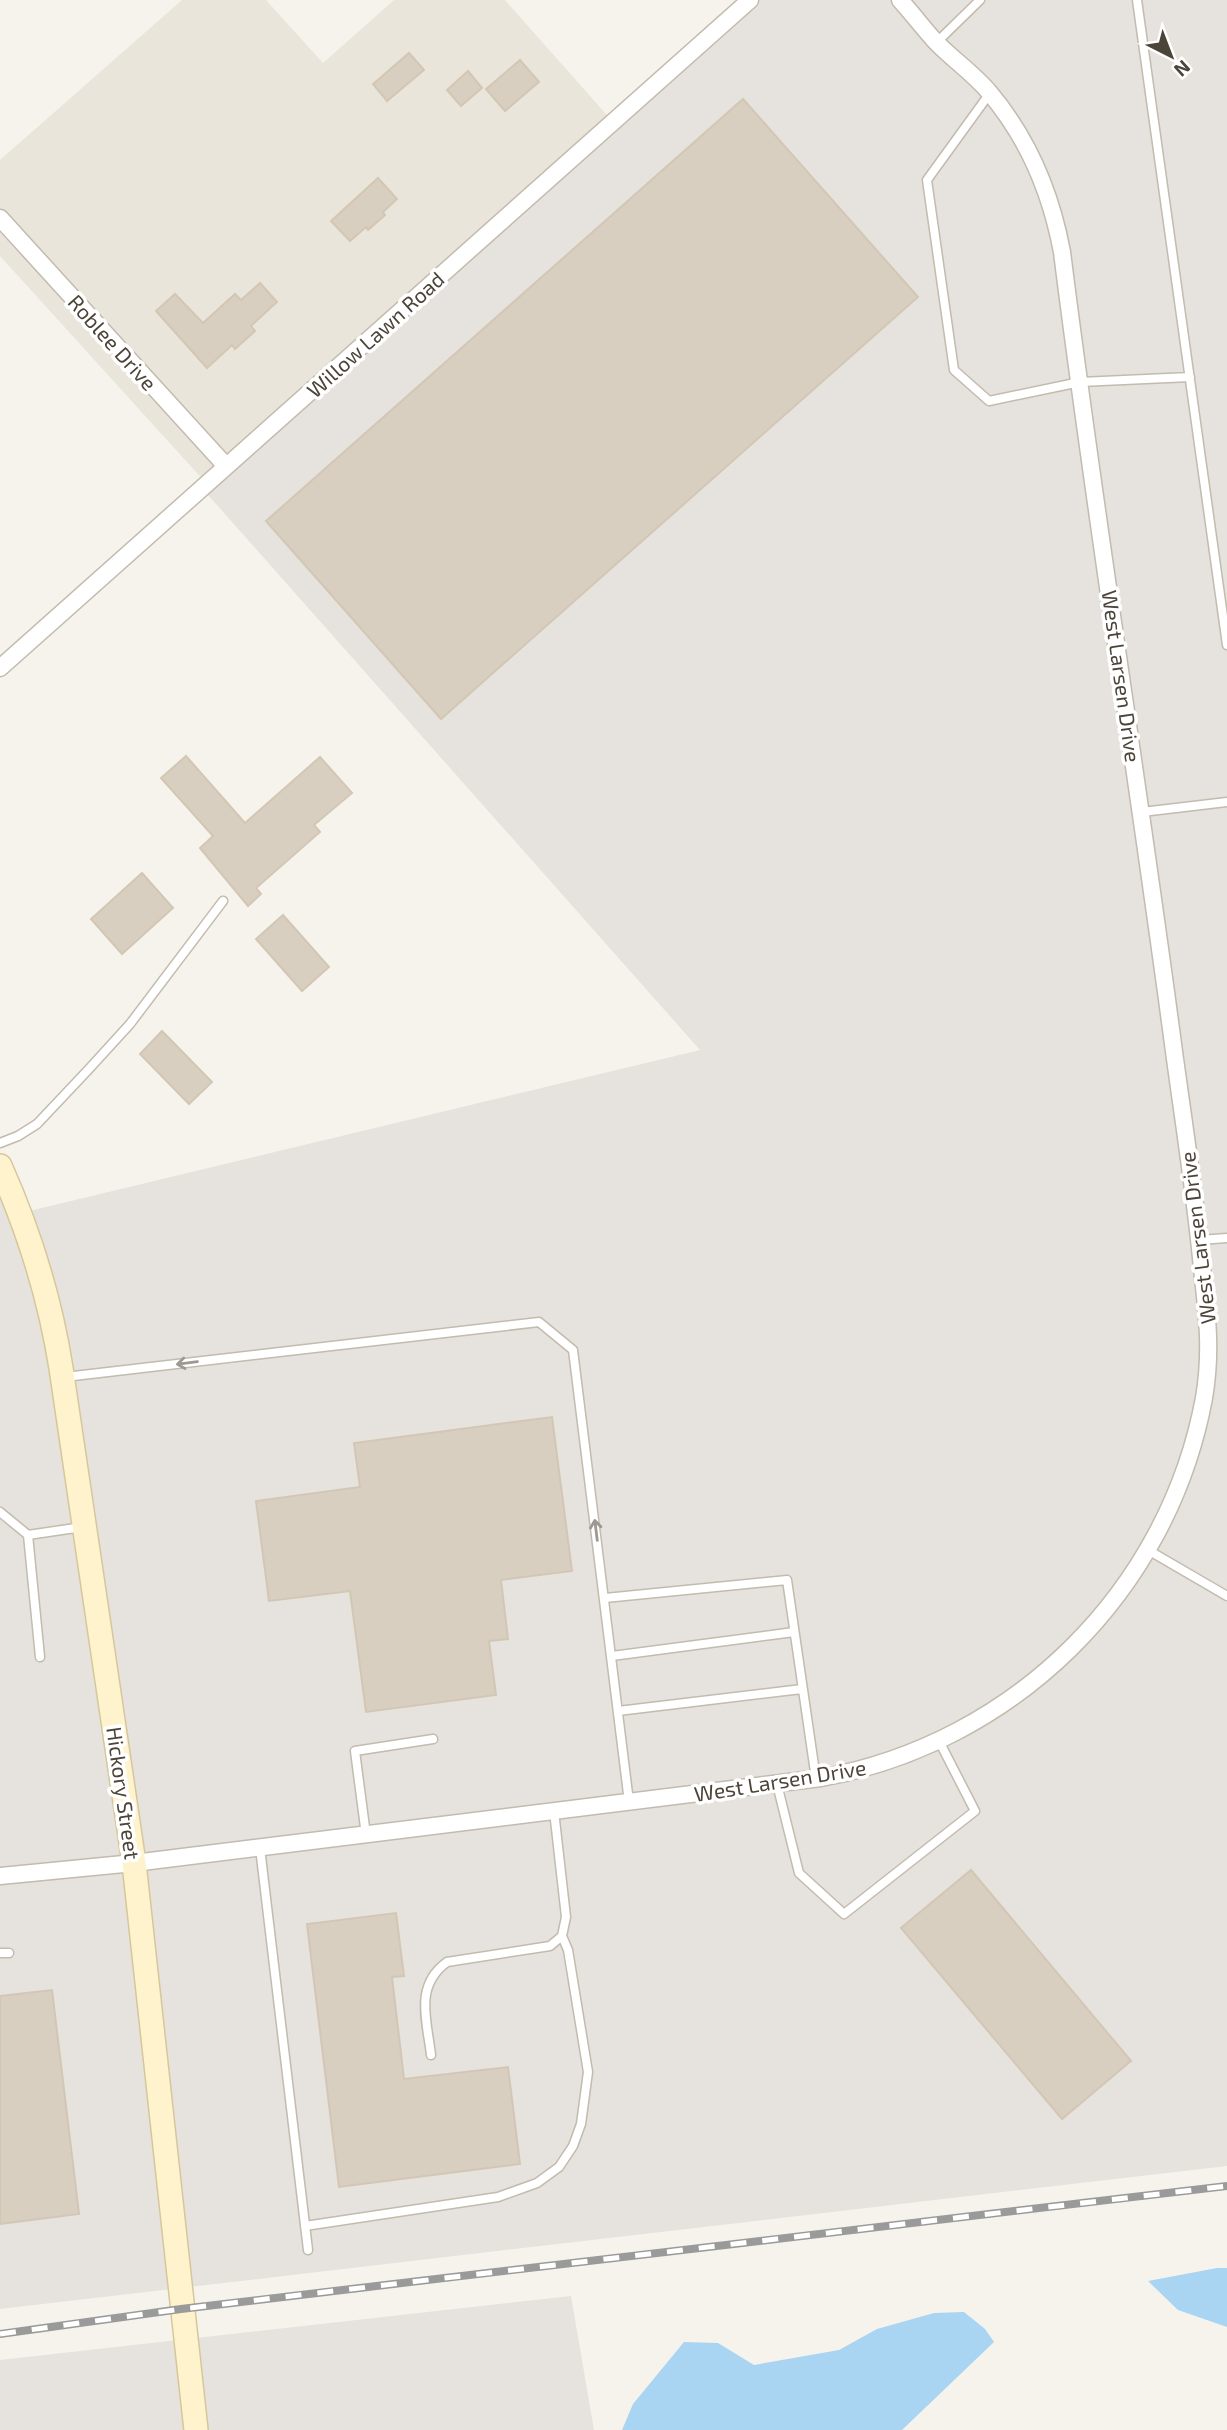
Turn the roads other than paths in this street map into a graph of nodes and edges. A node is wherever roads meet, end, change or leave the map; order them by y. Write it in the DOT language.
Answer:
graph roads {
  1 [pos="750,0"];
  2 [pos="900,0"];
  3 [pos="980,0"];
  4 [pos="1137,0"];
  5 [pos="937,43"];
  6 [pos="990,93"];
  7 [pos="0,218"];
  8 [pos="1190,377"];
  9 [pos="1080,382"];
  10 [pos="226,467"];
  11 [pos="1227,645"];
  12 [pos="0,668"];
  13 [pos="1227,802"];
  14 [pos="1142,812"];
  15 [pos="223,901"];
  16 [pos="0,1143"];
  17 [pos="0,1166"];
  18 [pos="1227,1238"];
  19 [pos="1199,1240"];
  20 [pos="62,1377"];
  21 [pos="0,1512"];
  22 [pos="85,1527"];
  23 [pos="28,1535"];
  24 [pos="1148,1550"];
  25 [pos="1227,1596"];
  26 [pos="605,1598"];
  27 [pos="794,1632"];
  28 [pos="612,1656"];
  29 [pos="40,1657"];
  30 [pos="802,1689"];
  31 [pos="618,1711"];
  32 [pos="432,1740"];
  33 [pos="939,1741"];
  34 [pos="816,1779"];
  35 [pos="777,1784"];
  36 [pos="629,1802"];
  37 [pos="554,1811"];
  38 [pos="366,1835"];
  39 [pos="260,1848"];
  40 [pos="134,1863"];
  41 [pos="0,1876"];
  42 [pos="562,1936"];
  43 [pos="431,2055"];
  44 [pos="305,2226"];
  45 [pos="308,2250"];
  46 [pos="195,2430"];
  1 -- 10 [label="street, Willow Lawn Road"];
  2 -- 5 [label="street, West Larsen Drive"];
  3 -- 5 [label="lane"];
  4 -- 8 [label="lane"];
  5 -- 6 [label="street, West Larsen Drive"];
  6 -- 9 [label="street, West Larsen Drive"];
  6 -- 9 [label="lane"];
  7 -- 10 [label="street, Roblee Drive"];
  8 -- 9 [label="lane"];
  8 -- 11 [label="lane"];
  9 -- 14 [label="street, West Larsen Drive"];
  10 -- 12 [label="street, Willow Lawn Road"];
  13 -- 14 [label="lane"];
  14 -- 19 [label="street, West Larsen Drive"];
  15 -- 16 [label="lane"];
  17 -- 20 [label="street, Hickory Street"];
  18 -- 19 [label="lane"];
  19 -- 24 [label="street, West Larsen Drive"];
  20 -- 22 [label="street, Hickory Street"];
  26 -- 20 [label="lane, one-way"];
  21 -- 23 [label="lane"];
  22 -- 23 [label="lane"];
  22 -- 40 [label="street, Hickory Street"];
  23 -- 29 [label="lane"];
  24 -- 25 [label="lane"];
  24 -- 33 [label="street, West Larsen Drive"];
  26 -- 27 [label="lane"];
  26 -- 28 [label="lane"];
  27 -- 28 [label="lane"];
  27 -- 30 [label="lane"];
  28 -- 31 [label="lane"];
  30 -- 31 [label="lane"];
  30 -- 34 [label="lane"];
  31 -- 36 [label="lane"];
  32 -- 38 [label="lane"];
  33 -- 34 [label="street, West Larsen Drive"];
  33 -- 35 [label="lane"];
  34 -- 35 [label="street, West Larsen Drive"];
  35 -- 36 [label="street, West Larsen Drive"];
  36 -- 37 [label="street, West Larsen Drive"];
  37 -- 38 [label="street, West Larsen Drive"];
  37 -- 42 [label="lane"];
  38 -- 39 [label="street, West Larsen Drive"];
  39 -- 40 [label="street, West Larsen Drive"];
  39 -- 44 [label="lane"];
  40 -- 41 [label="street, West Larsen Drive"];
  40 -- 46 [label="street, Hickory Street"];
  42 -- 43 [label="lane"];
  42 -- 44 [label="lane"];
  44 -- 45 [label="lane"];
}
